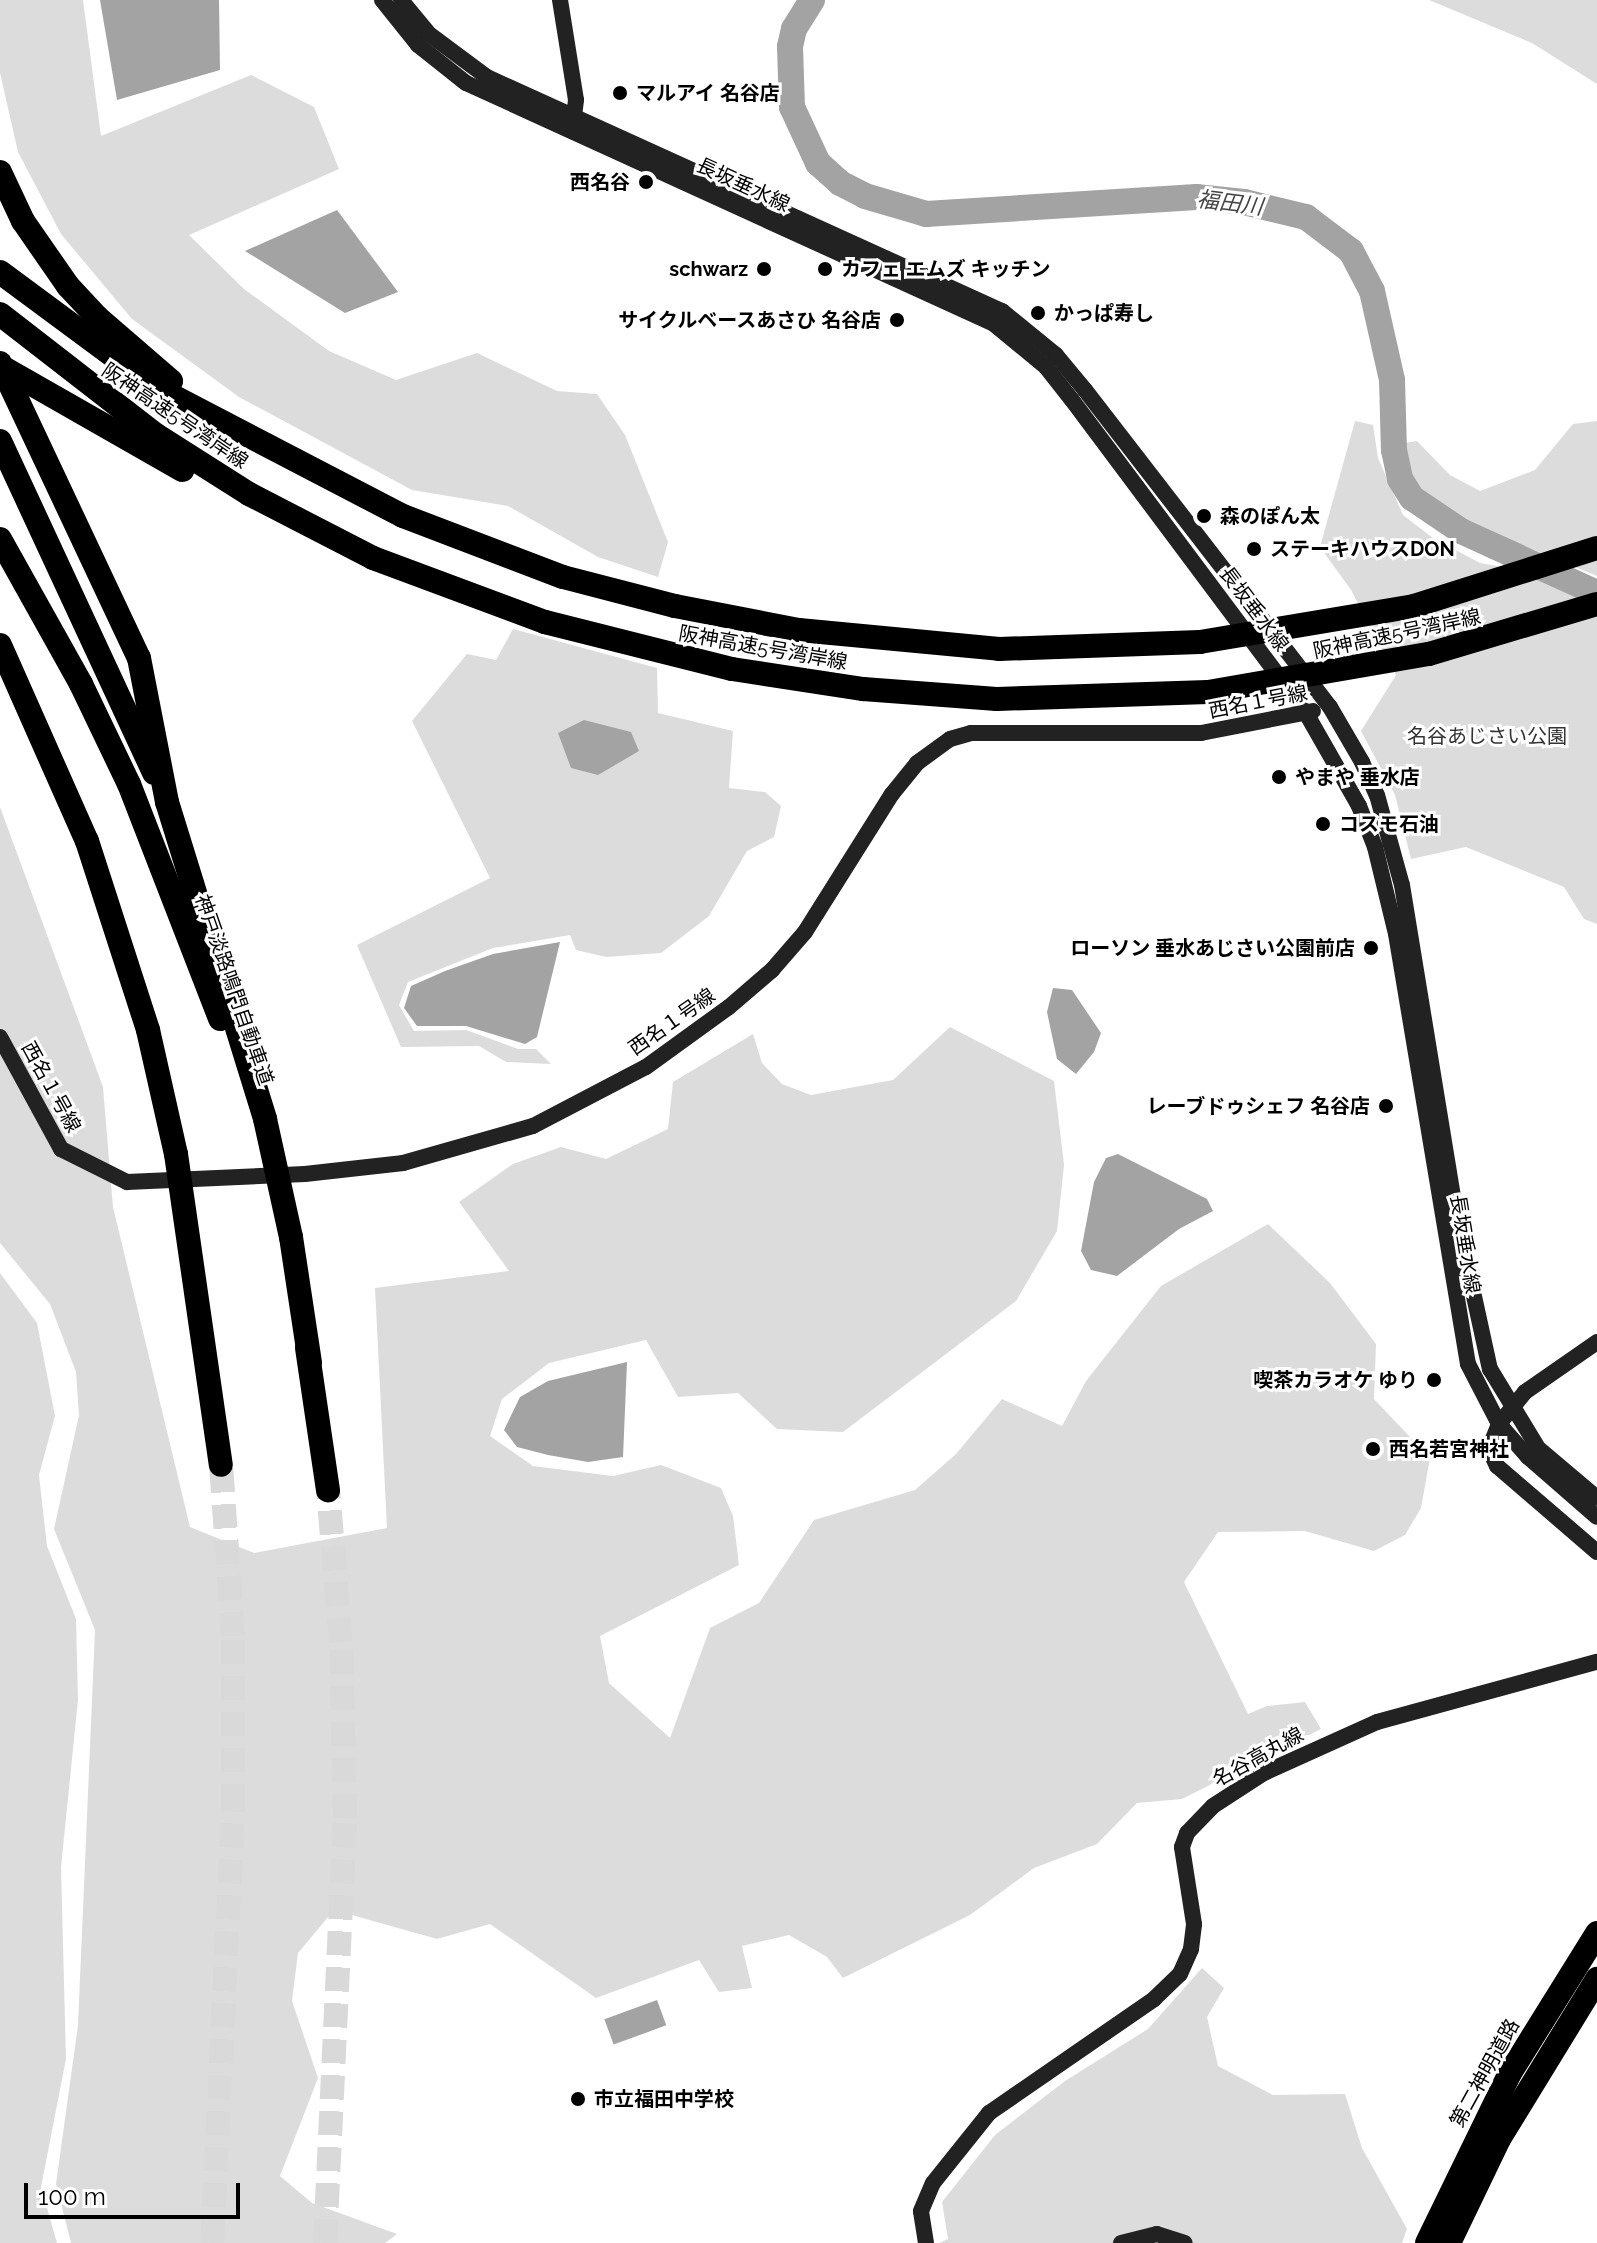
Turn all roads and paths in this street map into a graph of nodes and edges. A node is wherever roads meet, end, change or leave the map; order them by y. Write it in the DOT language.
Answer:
graph roads {
  1 [pos="382,0"];
  2 [pos="401,0"];
  3 [pos="560,0"];
  4 [pos="574,122"];
  5 [pos="0,172"];
  6 [pos="0,272"];
  7 [pos="0,314"];
  8 [pos="0,365"];
  9 [pos="0,441"];
  10 [pos="301,466"];
  11 [pos="0,539"];
  12 [pos="1597,548"];
  13 [pos="373,558"];
  14 [pos="1597,604"];
  15 [pos="0,645"];
  16 [pos="0,674"];
  17 [pos="1330,707"];
  18 [pos="1306,713"];
  19 [pos="167,802"];
  20 [pos="112,914"];
  21 [pos="0,1037"];
  22 [pos="1597,1342"];
  23 [pos="310,1363"];
  24 [pos="1511,1406"];
  25 [pos="1499,1424"];
  26 [pos="221,1465"];
  27 [pos="328,1490"];
  28 [pos="1597,1498"];
  29 [pos="1597,1517"];
  30 [pos="1597,1552"];
  31 [pos="1597,1662"];
  32 [pos="1597,1933"];
  33 [pos="1597,1979"];
  34 [pos="926,2243"];
  35 [pos="1121,2243"];
  36 [pos="1185,2243"];
  37 [pos="1427,2243"];
  38 [pos="1449,2243"];
  1 -- 4 [label="main road, 長坂垂水線"];
  2 -- 4 [label="main road, 長坂垂水線"];
  3 -- 4 [label="main road"];
  4 -- 17 [label="main road, 長坂垂水線"];
  4 -- 18 [label="main road, 長坂垂水線"];
  5 -- 10 [label="highway"];
  6 -- 10 [label="highway, 阪神高速5号湾岸線"];
  7 -- 13 [label="highway, 阪神高速5号湾岸線"];
  8 -- 13 [label="highway"];
  8 -- 19 [label="highway"];
  9 -- 19 [label="highway"];
  10 -- 12 [label="highway, 阪神高速5号湾岸線"];
  11 -- 23 [label="highway, 神戸淡路鳴門自動車道"];
  13 -- 14 [label="highway, 阪神高速5号湾岸線"];
  15 -- 20 [label="highway"];
  16 -- 20 [label="highway"];
  17 -- 18 [label="main road, 西名１号線"];
  17 -- 24 [label="main road, 長坂垂水線"];
  18 -- 21 [label="main road, 西名１号線"];
  18 -- 25 [label="main road, 長坂垂水線"];
  19 -- 23 [label="highway"];
  20 -- 26 [label="highway"];
  22 -- 24 [label="main road"];
  23 -- 27 [label="highway, 神戸淡路鳴門自動車道"];
  24 -- 25 [label="main road"];
  24 -- 28 [label="main road, 長坂垂水線"];
  25 -- 29 [label="main road, 長坂垂水線"];
  25 -- 30 [label="main road"];
  31 -- 34 [label="main road, 名谷高丸線"];
  32 -- 37 [label="highway, 第二神明道路"];
  33 -- 38 [label="highway"];
  35 -- 36 [label="main road"];
}
